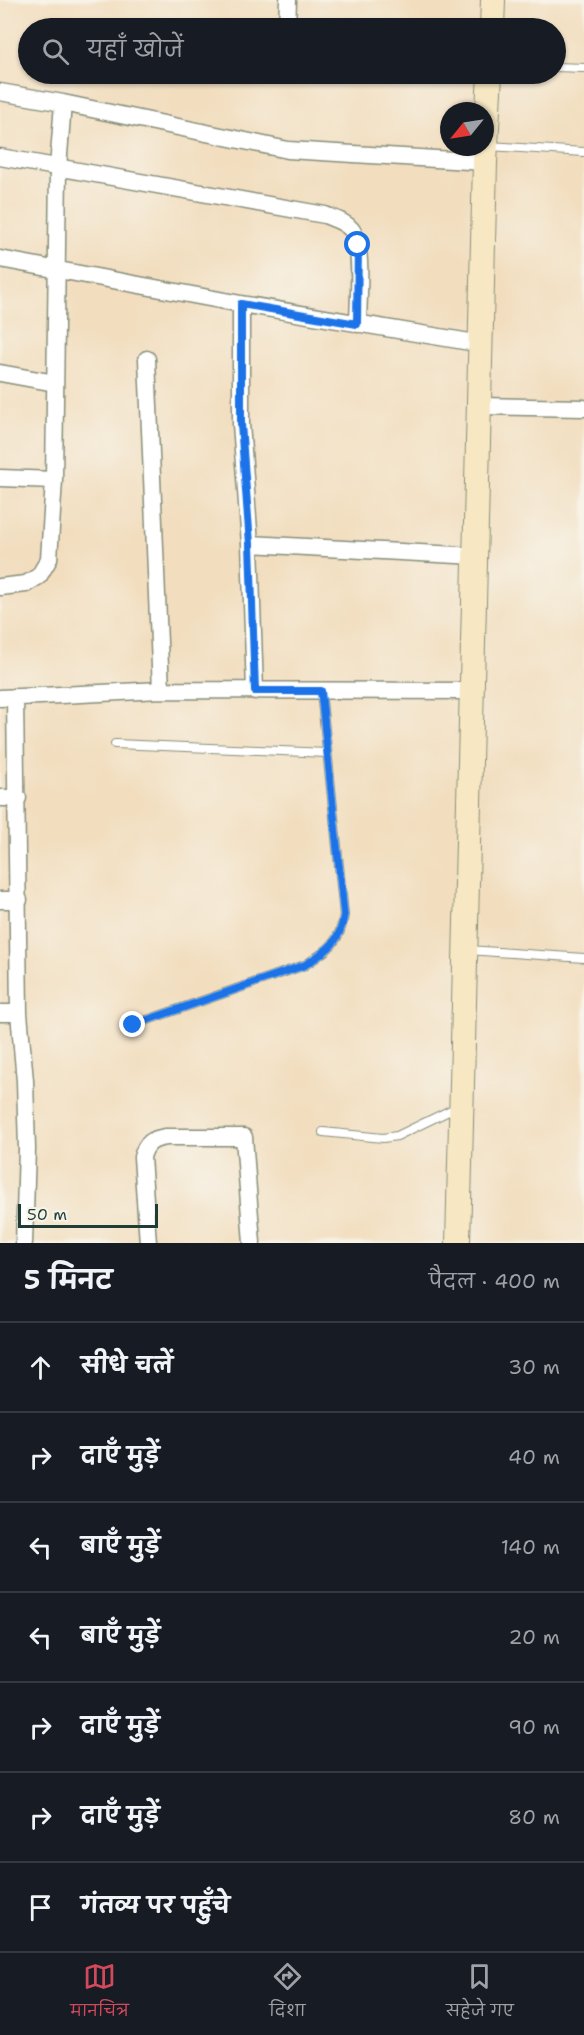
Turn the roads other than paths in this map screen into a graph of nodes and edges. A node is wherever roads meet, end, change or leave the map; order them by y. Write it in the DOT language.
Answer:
graph roads {
  1 [pos="288,0"];
  2 [pos="493,0"];
  3 [pos="287,18"];
  4 [pos="492,18"];
  5 [pos="566,68"];
  6 [pos="584,68"];
  7 [pos="490,84"];
  8 [pos="0,92"];
  9 [pos="489,102"];
  10 [pos="63,103"];
  11 [pos="584,152"];
  12 [pos="440,153"];
  13 [pos="494,154"];
  14 [pos="486,156"];
  15 [pos="0,157"];
  16 [pos="58,168"];
  17 [pos="0,259"];
  18 [pos="57,269"];
  19 [pos="241,304"];
  20 [pos="357,324"];
  21 [pos="482,344"];
  22 [pos="147,360"];
  23 [pos="0,373"];
  24 [pos="54,383"];
  25 [pos="480,406"];
  26 [pos="584,408"];
  27 [pos="0,478"];
  28 [pos="54,480"];
  29 [pos="250,544"];
  30 [pos="476,556"];
  31 [pos="0,587"];
  32 [pos="161,690"];
  33 [pos="255,691"];
  34 [pos="321,691"];
  35 [pos="473,691"];
  36 [pos="8,698"];
  37 [pos="115,744"];
  38 [pos="327,753"];
  39 [pos="0,798"];
  40 [pos="18,798"];
  41 [pos="0,900"];
  42 [pos="19,900"];
  43 [pos="465,950"];
  44 [pos="584,957"];
  45 [pos="19,1012"];
  46 [pos="0,1013"];
  47 [pos="133,1025"];
  48 [pos="460,1106"];
  49 [pos="323,1132"];
  50 [pos="24,1243"];
  51 [pos="148,1243"];
  52 [pos="252,1243"];
  53 [pos="458,1243"];
  1 -- 3 [label="street"];
  2 -- 4 [label="street"];
  5 -- 6 [label="lane"];
  7 -- 9 [label="street"];
  8 -- 10 [label="street"];
  10 -- 12 [label="street"];
  10 -- 16 [label="street"];
  11 -- 13 [label="lane"];
  14 -- 21 [label="street"];
  15 -- 16 [label="street"];
  16 -- 18 [label="street"];
  16 -- 20 [label="street"];
  17 -- 18 [label="street"];
  18 -- 19 [label="street"];
  18 -- 24 [label="street"];
  19 -- 20 [label="street"];
  19 -- 29 [label="street"];
  20 -- 21 [label="street"];
  21 -- 25 [label="street"];
  22 -- 32 [label="street"];
  23 -- 24 [label="street"];
  24 -- 28 [label="street"];
  25 -- 26 [label="street"];
  25 -- 30 [label="street"];
  27 -- 28 [label="street"];
  28 -- 31 [label="street"];
  29 -- 30 [label="street"];
  29 -- 33 [label="street"];
  30 -- 35 [label="street"];
  32 -- 33 [label="street"];
  32 -- 36 [label="street"];
  33 -- 34 [label="street"];
  34 -- 35 [label="street"];
  34 -- 38 [label="lane"];
  35 -- 43 [label="street"];
  36 -- 40 [label="street"];
  37 -- 38 [label="lane"];
  38 -- 47 [label="lane"];
  39 -- 40 [label="street"];
  40 -- 42 [label="street"];
  41 -- 42 [label="street"];
  42 -- 45 [label="street"];
  43 -- 44 [label="lane"];
  43 -- 48 [label="street"];
  45 -- 46 [label="street"];
  45 -- 50 [label="street"];
  48 -- 49 [label="lane"];
  48 -- 53 [label="street"];
  51 -- 52 [label="street"];
}
